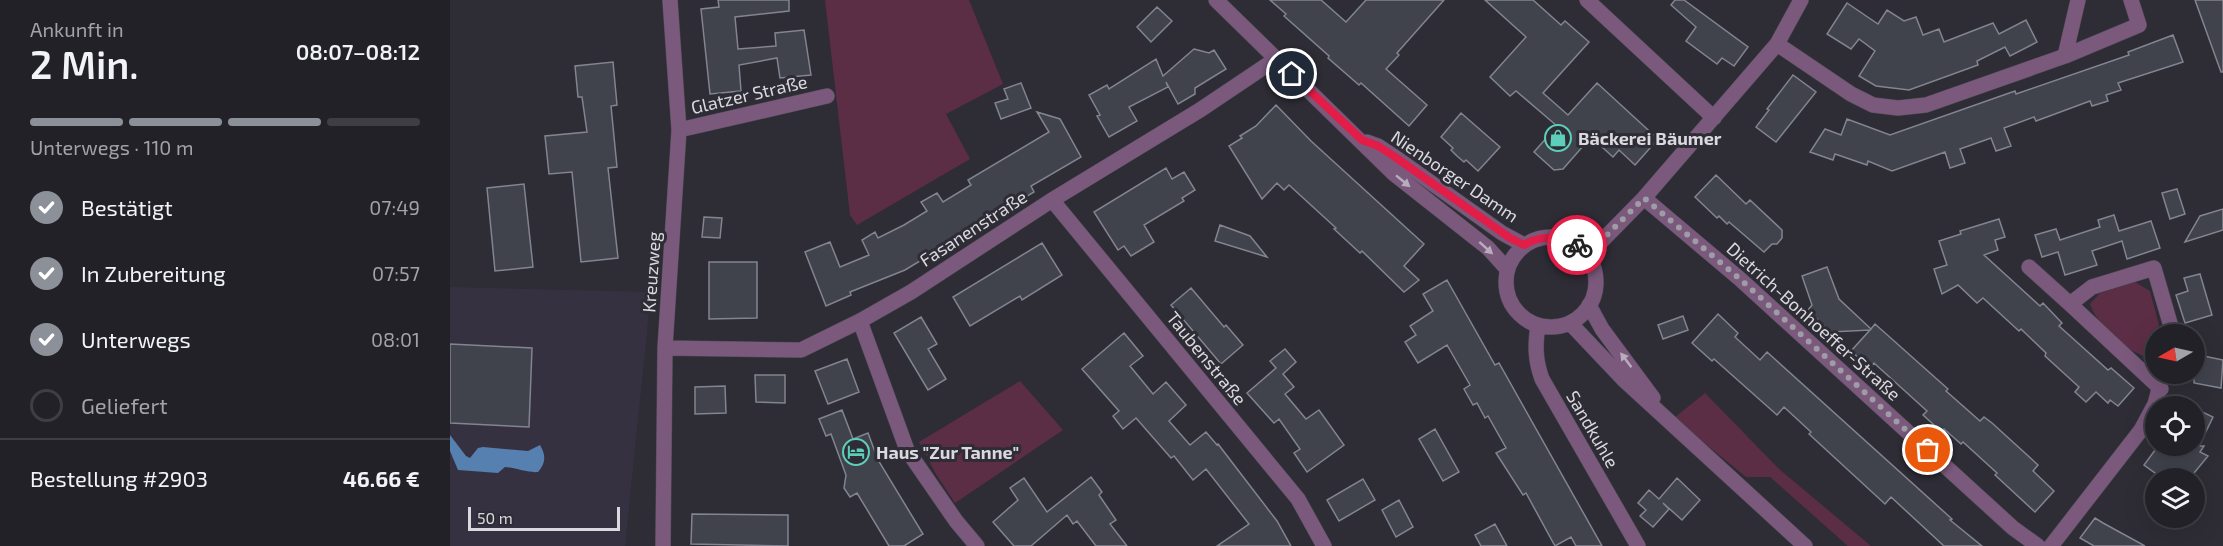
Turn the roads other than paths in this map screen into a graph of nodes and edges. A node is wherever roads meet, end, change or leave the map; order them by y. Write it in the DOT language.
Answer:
graph roads {
  1 [pos="670,0"];
  2 [pos="1216,0"];
  3 [pos="1587,0"];
  4 [pos="1801,0"];
  5 [pos="2078,0"];
  6 [pos="2131,0"];
  7 [pos="1777,45"];
  8 [pos="2065,56"];
  9 [pos="1276,60"];
  10 [pos="827,96"];
  11 [pos="1714,118"];
  12 [pos="679,130"];
  13 [pos="1362,140"];
  14 [pos="1644,198"];
  15 [pos="1052,200"];
  16 [pos="1524,245"];
  17 [pos="1587,255"];
  18 [pos="2029,267"];
  19 [pos="1507,269"];
  20 [pos="2070,304"];
  21 [pos="1589,305"];
  22 [pos="860,321"];
  23 [pos="1570,323"];
  24 [pos="2170,324"];
  25 [pos="1538,325"];
  26 [pos="665,348"];
  27 [pos="2161,384"];
  28 [pos="2160,389"];
  29 [pos="1672,425"];
  30 [pos="663,546"];
  31 [pos="977,546"];
  32 [pos="1324,546"];
  33 [pos="1638,546"];
  34 [pos="1806,546"];
  35 [pos="2038,546"];
  36 [pos="2051,546"];
  1 -- 12 [label="street, Kreuzweg"];
  2 -- 9 [label="street, Nienborger Damm"];
  3 -- 11 [label="street"];
  4 -- 7 [label="street"];
  5 -- 8 [label="street"];
  6 -- 8 [label="street"];
  7 -- 8 [label="street"];
  7 -- 11 [label="street"];
  9 -- 13 [label="street, Nienborger Damm"];
  9 -- 15 [label="street, Fasanenstraße"];
  10 -- 12 [label="street, Glatzer Straße"];
  11 -- 14 [label="street"];
  12 -- 26 [label="street, Kreuzweg"];
  13 -- 16 [label="street, Nienborger Damm"];
  13 -- 19 [label="street, Nienborger Damm, one-way"];
  14 -- 17 [label="street"];
  14 -- 35 [label="street, Dietrich-Bonhoeffer-Straße"];
  15 -- 22 [label="street, Fasanenstraße"];
  15 -- 32 [label="street, Taubenstraße"];
  16 -- 17 [label="street"];
  16 -- 19 [label="street"];
  17 -- 21 [label="street"];
  18 -- 20 [label="street"];
  19 -- 25 [label="street"];
  20 -- 24 [label="street"];
  20 -- 28 [label="street"];
  21 -- 23 [label="street"];
  29 -- 21 [label="street, one-way"];
  22 -- 26 [label="street, Fasanenstraße"];
  22 -- 31 [label="street"];
  23 -- 25 [label="street"];
  23 -- 29 [label="street"];
  25 -- 33 [label="street, Sandkuhle"];
  26 -- 30 [label="street, Kreuzweg"];
  27 -- 28 [label="street"];
  28 -- 36 [label="street"];
  29 -- 34 [label="street"];
}
